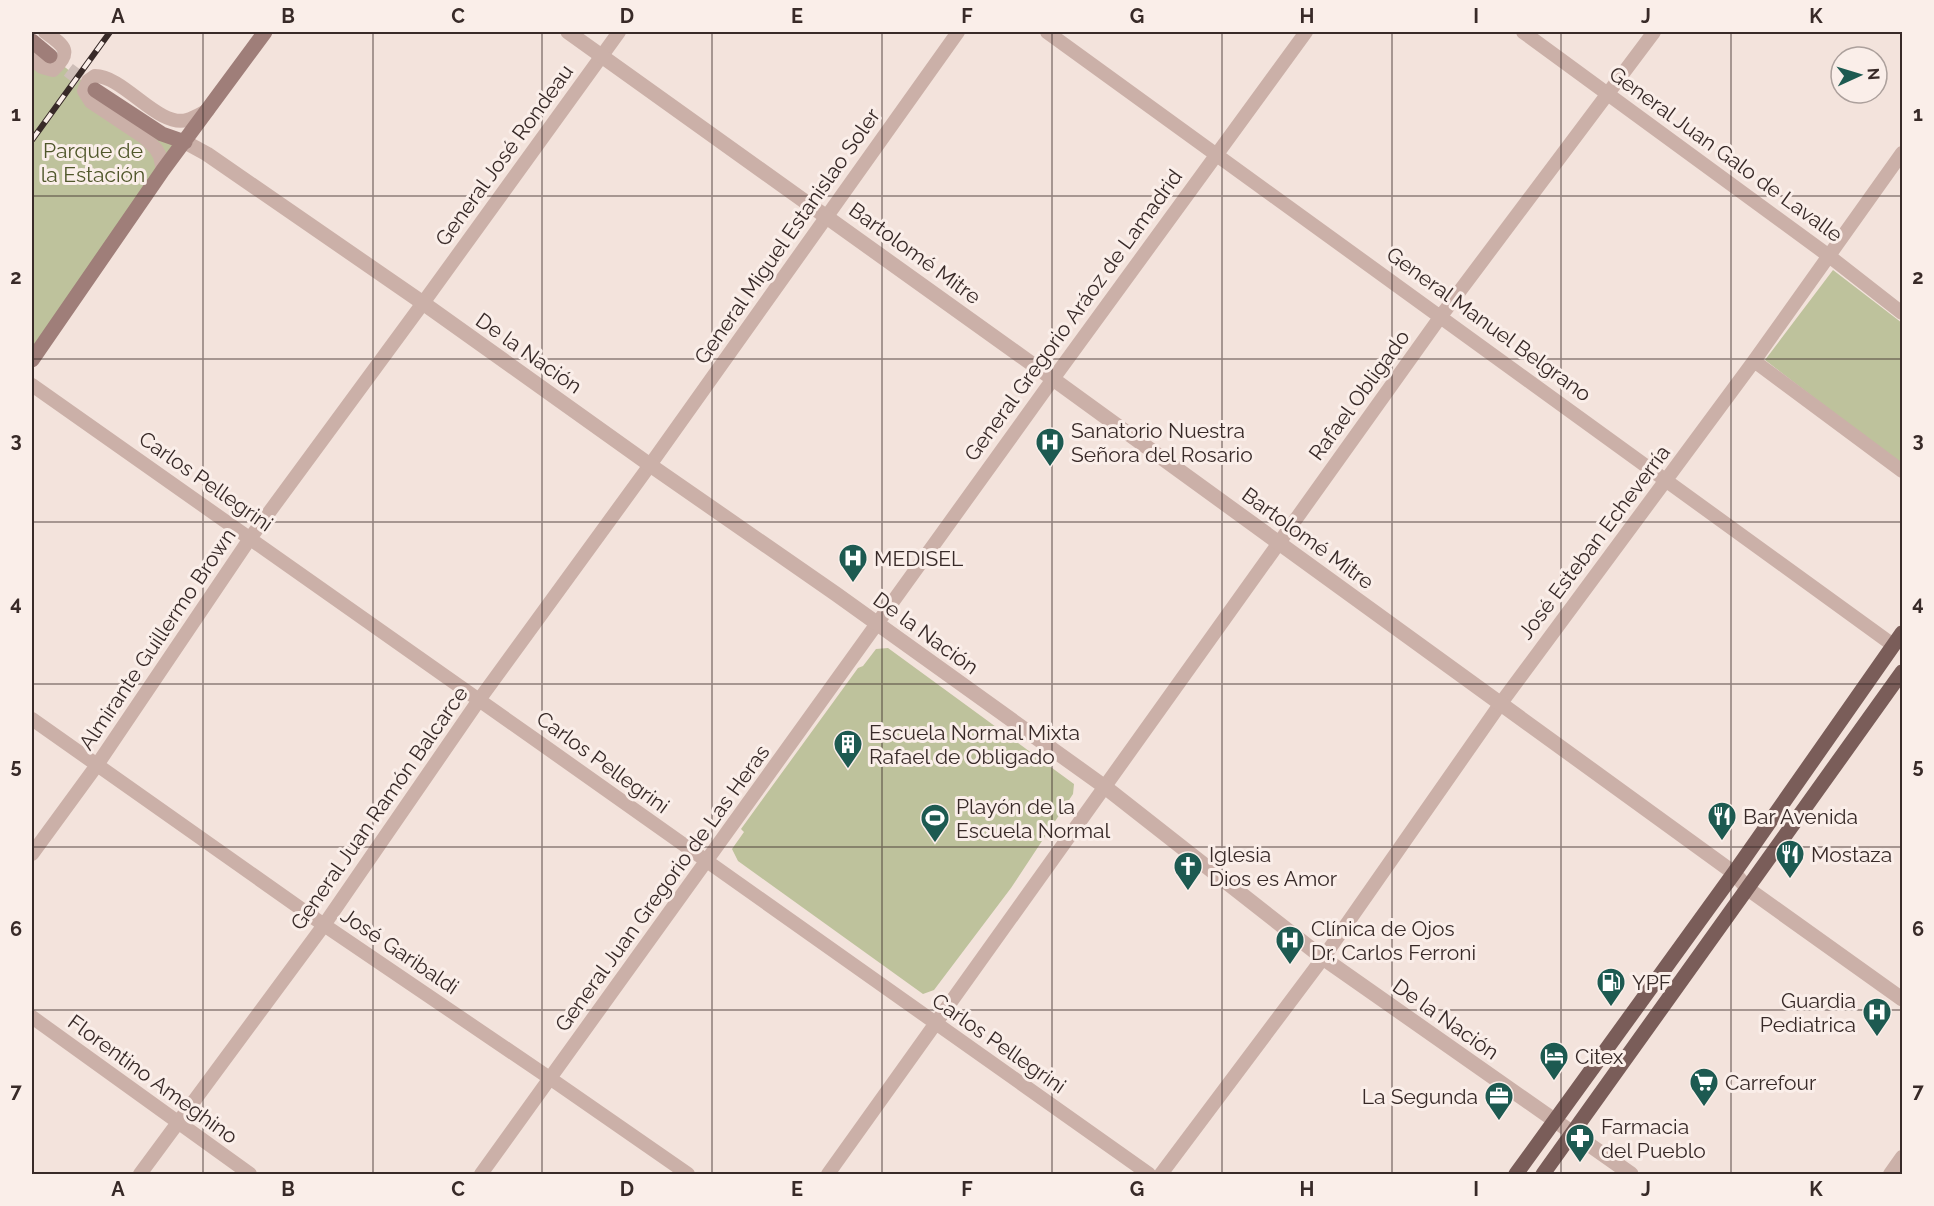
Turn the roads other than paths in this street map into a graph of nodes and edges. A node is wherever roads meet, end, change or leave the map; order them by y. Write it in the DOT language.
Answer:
graph roads {
  1 [pos="45,32"];
  2 [pos="265,32"];
  3 [pos="568,32"];
  4 [pos="619,32"];
  5 [pos="958,32"];
  6 [pos="1047,32"];
  7 [pos="1306,32"];
  8 [pos="1523,32"];
  9 [pos="1654,32"];
  10 [pos="32,41"];
  11 [pos="51,56"];
  12 [pos="602,56"];
  13 [pos="32,59"];
  14 [pos="95,90"];
  15 [pos="1607,93"];
  16 [pos="208,110"];
  17 [pos="185,142"];
  18 [pos="1217,153"];
  19 [pos="1902,153"];
  20 [pos="163,170"];
  21 [pos="826,215"];
  22 [pos="1829,256"];
  23 [pos="423,303"];
  24 [pos="1902,313"];
  25 [pos="1441,316"];
  26 [pos="32,360"];
  27 [pos="1754,361"];
  28 [pos="1053,379"];
  29 [pos="32,385"];
  30 [pos="650,465"];
  31 [pos="1902,471"];
  32 [pos="1666,480"];
  33 [pos="251,537"];
  34 [pos="1279,543"];
  35 [pos="876,625"];
  36 [pos="1899,644"];
  37 [pos="1902,672"];
  38 [pos="479,700"];
  39 [pos="1501,703"];
  40 [pos="32,719"];
  41 [pos="97,765"];
  42 [pos="1105,787"];
  43 [pos="32,854"];
  44 [pos="706,862"];
  45 [pos="1734,873"];
  46 [pos="1748,889"];
  47 [pos="324,925"];
  48 [pos="1323,958"];
  49 [pos="1902,999"];
  50 [pos="32,1017"];
  51 [pos="936,1025"];
  52 [pos="551,1079"];
  53 [pos="1555,1120"];
  54 [pos="178,1122"];
  55 [pos="1572,1134"];
  56 [pos="1902,1157"];
  57 [pos="140,1174"];
  58 [pos="250,1174"];
  59 [pos="481,1174"];
  60 [pos="688,1174"];
  61 [pos="828,1174"];
  62 [pos="1149,1174"];
  63 [pos="1161,1174"];
  64 [pos="1516,1174"];
  65 [pos="1543,1174"];
  66 [pos="1630,1174"];
  67 [pos="1890,1174"];
  1 -- 13 [label="street"];
  2 -- 16 [label="main road"];
  3 -- 12 [label="street, Bartolomé Mitre"];
  4 -- 12 [label="street, General José Rondeau"];
  5 -- 21 [label="street, General Miguel Estanislao Soler"];
  6 -- 18 [label="street, General Manuel Belgrano"];
  7 -- 18 [label="street, General Gregorio Aráoz de Lamadrid"];
  8 -- 15 [label="street, General Juan Galo de Lavalle"];
  9 -- 15 [label="street, Rafael Obligado"];
  10 -- 11 [label="main road"];
  12 -- 21 [label="street, Bartolomé Mitre"];
  12 -- 23 [label="street, General José Rondeau"];
  14 -- 17 [label="main road"];
  15 -- 22 [label="street, General Juan Galo de Lavalle"];
  15 -- 25 [label="street, Rafael Obligado"];
  16 -- 17 [label="main road"];
  16 -- 20 [label="street"];
  17 -- 20 [label="main road"];
  17 -- 23 [label="street, De la Nación"];
  18 -- 25 [label="street, General Manuel Belgrano"];
  18 -- 28 [label="street, General Gregorio Aráoz de Lamadrid"];
  19 -- 22 [label="street, José Esteban Echeverría"];
  20 -- 26 [label="main road"];
  21 -- 28 [label="street, Bartolomé Mitre"];
  21 -- 30 [label="street, General Miguel Estanislao Soler"];
  22 -- 24 [label="street, General Juan Galo de Lavalle"];
  22 -- 27 [label="street, José Esteban Echeverría"];
  23 -- 30 [label="street, De la Nación"];
  23 -- 33 [label="street, Almirante Guillermo Brown"];
  25 -- 32 [label="street, General Manuel Belgrano"];
  25 -- 34 [label="street, Rafael Obligado"];
  27 -- 31 [label="street"];
  27 -- 32 [label="street, José Esteban Echeverría"];
  28 -- 34 [label="street, Bartolomé Mitre"];
  28 -- 35 [label="street, General Gregorio Aráoz de Lamadrid"];
  29 -- 33 [label="street, Carlos Pellegrini"];
  30 -- 35 [label="street, De la Nación"];
  30 -- 38 [label="street, General Juan Ramón Balcarce"];
  32 -- 36 [label="street, General Manuel Belgrano"];
  32 -- 39 [label="street, José Esteban Echeverría"];
  33 -- 38 [label="street, Carlos Pellegrini"];
  33 -- 41 [label="street, Almirante Guillermo Brown"];
  34 -- 39 [label="street, Bartolomé Mitre"];
  34 -- 42 [label="street, Rafael Obligado"];
  35 -- 42 [label="street, De la Nación"];
  35 -- 44 [label="street, General Juan Gregorio de Las Heras"];
  36 -- 45 [label="main road"];
  37 -- 46 [label="main road"];
  38 -- 44 [label="street, Carlos Pellegrini"];
  38 -- 47 [label="street, General Juan Ramón Balcarce"];
  39 -- 45 [label="street, Bartolomé Mitre"];
  39 -- 48 [label="street, José Esteban Echeverría"];
  40 -- 41 [label="street, José Garibaldi"];
  41 -- 43 [label="street, Almirante Guillermo Brown"];
  41 -- 47 [label="street, José Garibaldi"];
  42 -- 48 [label="street, De la Nación"];
  42 -- 51 [label="street, Rafael Obligado"];
  44 -- 51 [label="street, Carlos Pellegrini"];
  44 -- 52 [label="street, General Juan Gregorio de Las Heras"];
  45 -- 46 [label="street, Bartolomé Mitre"];
  45 -- 53 [label="main road"];
  46 -- 49 [label="street, Bartolomé Mitre"];
  46 -- 55 [label="main road"];
  47 -- 52 [label="street, José Garibaldi"];
  47 -- 54 [label="street, General Juan Ramón Balcarce"];
  48 -- 53 [label="street, De la Nación"];
  48 -- 63 [label="street, José Esteban Echeverría"];
  50 -- 54 [label="street, Florentino Ameghino"];
  51 -- 61 [label="street, Rafael Obligado"];
  51 -- 62 [label="street, Carlos Pellegrini"];
  52 -- 59 [label="street, General Juan Gregorio de Las Heras"];
  52 -- 60 [label="street, José Garibaldi"];
  53 -- 55 [label="street, De la Nación"];
  53 -- 64 [label="main road"];
  54 -- 57 [label="street, General Juan Ramón Balcarce"];
  54 -- 58 [label="street, Florentino Ameghino"];
  55 -- 65 [label="main road"];
  55 -- 66 [label="street, De la Nación"];
  56 -- 67 [label="street"];
}
